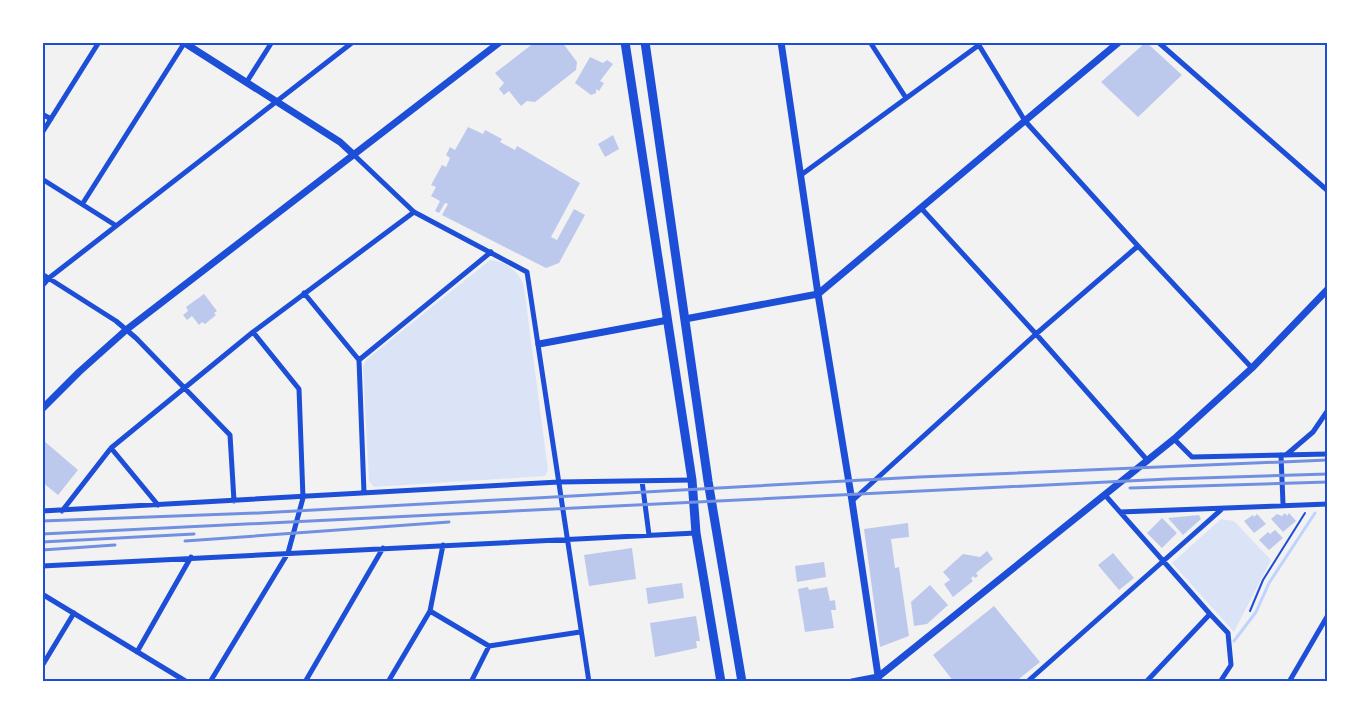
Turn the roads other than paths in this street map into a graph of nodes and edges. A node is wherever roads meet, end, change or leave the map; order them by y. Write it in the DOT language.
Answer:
graph roads {
  1 [pos="99,42"];
  2 [pos="272,42"];
  3 [pos="353,42"];
  4 [pos="625,42"];
  5 [pos="645,42"];
  6 [pos="870,42"];
  7 [pos="1119,42"];
  8 [pos="1158,42"];
  9 [pos="184,43"];
  10 [pos="782,43"];
  11 [pos="496,44"];
  12 [pos="978,44"];
  13 [pos="246,83"];
  14 [pos="906,98"];
  15 [pos="277,102"];
  16 [pos="42,114"];
  17 [pos="51,119"];
  18 [pos="1025,121"];
  19 [pos="42,133"];
  20 [pos="353,154"];
  21 [pos="801,175"];
  22 [pos="42,179"];
  23 [pos="1328,191"];
  24 [pos="83,203"];
  25 [pos="921,208"];
  26 [pos="414,212"];
  27 [pos="115,225"];
  28 [pos="1138,246"];
  29 [pos="491,252"];
  30 [pos="42,274"];
  31 [pos="49,278"];
  32 [pos="42,286"];
  33 [pos="1328,289"];
  34 [pos="304,293"];
  35 [pos="818,294"];
  36 [pos="685,319"];
  37 [pos="668,320"];
  38 [pos="126,330"];
  39 [pos="253,332"];
  40 [pos="1036,334"];
  41 [pos="539,344"];
  42 [pos="359,360"];
  43 [pos="1252,368"];
  44 [pos="184,387"];
  45 [pos="42,409"];
  46 [pos="1328,410"];
  47 [pos="1174,439"];
  48 [pos="111,448"];
  49 [pos="1328,454"];
  50 [pos="1284,455"];
  51 [pos="1148,461"];
  52 [pos="692,480"];
  53 [pos="642,481"];
  54 [pos="559,482"];
  55 [pos="364,493"];
  56 [pos="1105,495"];
  57 [pos="303,498"];
  58 [pos="234,501"];
  59 [pos="852,501"];
  60 [pos="1283,504"];
  61 [pos="1328,504"];
  62 [pos="158,505"];
  63 [pos="1222,509"];
  64 [pos="42,511"];
  65 [pos="62,511"];
  66 [pos="1120,512"];
  67 [pos="696,533"];
  68 [pos="649,535"];
  69 [pos="568,539"];
  70 [pos="443,545"];
  71 [pos="383,548"];
  72 [pos="288,553"];
  73 [pos="191,557"];
  74 [pos="1163,561"];
  75 [pos="42,566"];
  76 [pos="42,594"];
  77 [pos="430,611"];
  78 [pos="74,613"];
  79 [pos="1210,614"];
  80 [pos="1328,615"];
  81 [pos="580,632"];
  82 [pos="489,646"];
  83 [pos="138,652"];
  84 [pos="42,666"];
  85 [pos="879,679"];
  86 [pos="187,682"];
  87 [pos="210,682"];
  88 [pos="305,682"];
  89 [pos="388,682"];
  90 [pos="471,682"];
  91 [pos="589,682"];
  92 [pos="721,682"];
  93 [pos="742,682"];
  94 [pos="852,682"];
  95 [pos="1027,682"];
  96 [pos="1146,682"];
  97 [pos="1220,682"];
  98 [pos="1289,682"];
  1 -- 17 [label="street"];
  2 -- 13 [label="street"];
  3 -- 15 [label="street"];
  4 -- 37 [label="highway"];
  5 -- 36 [label="highway"];
  6 -- 14 [label="street"];
  7 -- 18 [label="street"];
  8 -- 23 [label="street"];
  9 -- 13 [label="street"];
  9 -- 24 [label="street"];
  10 -- 21 [label="street"];
  11 -- 20 [label="street"];
  12 -- 14 [label="street"];
  12 -- 18 [label="street"];
  13 -- 15 [label="street"];
  14 -- 21 [label="street"];
  15 -- 20 [label="street"];
  15 -- 27 [label="street"];
  16 -- 17 [label="street"];
  17 -- 19 [label="street"];
  18 -- 25 [label="street"];
  18 -- 28 [label="street"];
  20 -- 26 [label="street"];
  20 -- 38 [label="street"];
  21 -- 35 [label="street"];
  22 -- 24 [label="street"];
  24 -- 27 [label="street"];
  25 -- 35 [label="street"];
  25 -- 40 [label="street"];
  26 -- 29 [label="street"];
  26 -- 34 [label="street"];
  27 -- 31 [label="street"];
  28 -- 40 [label="street"];
  28 -- 43 [label="street"];
  29 -- 41 [label="street"];
  29 -- 42 [label="street"];
  30 -- 31 [label="street"];
  31 -- 32 [label="street"];
  31 -- 38 [label="street"];
  33 -- 43 [label="street"];
  34 -- 39 [label="street"];
  34 -- 42 [label="street"];
  35 -- 36 [label="street"];
  35 -- 59 [label="street"];
  36 -- 93 [label="highway"];
  37 -- 41 [label="street"];
  37 -- 52 [label="highway"];
  38 -- 44 [label="street"];
  38 -- 45 [label="street"];
  39 -- 44 [label="street"];
  39 -- 57 [label="street"];
  40 -- 51 [label="street"];
  40 -- 59 [label="street"];
  41 -- 54 [label="street"];
  42 -- 55 [label="street"];
  43 -- 47 [label="street"];
  44 -- 48 [label="street"];
  44 -- 58 [label="street"];
  46 -- 50 [label="street"];
  47 -- 50 [label="street"];
  47 -- 51 [label="street"];
  48 -- 62 [label="street"];
  48 -- 65 [label="street"];
  49 -- 50 [label="street"];
  50 -- 60 [label="street"];
  51 -- 56 [label="street"];
  52 -- 53 [label="street"];
  52 -- 67 [label="highway"];
  53 -- 54 [label="street"];
  53 -- 68 [label="street"];
  54 -- 55 [label="street"];
  54 -- 69 [label="street"];
  55 -- 57 [label="street"];
  56 -- 66 [label="street"];
  56 -- 85 [label="street"];
  57 -- 58 [label="street"];
  57 -- 72 [label="street"];
  58 -- 62 [label="street"];
  59 -- 85 [label="street"];
  60 -- 61 [label="street"];
  60 -- 63 [label="street"];
  62 -- 65 [label="street"];
  63 -- 66 [label="street"];
  63 -- 74 [label="street"];
  64 -- 65 [label="street"];
  66 -- 74 [label="street"];
  67 -- 68 [label="street"];
  67 -- 92 [label="highway"];
  68 -- 69 [label="street"];
  69 -- 70 [label="street"];
  69 -- 81 [label="street"];
  70 -- 71 [label="street"];
  70 -- 77 [label="street"];
  71 -- 72 [label="street"];
  71 -- 88 [label="street"];
  72 -- 73 [label="street"];
  72 -- 87 [label="street"];
  73 -- 75 [label="street"];
  73 -- 83 [label="street"];
  74 -- 79 [label="street"];
  74 -- 95 [label="street"];
  76 -- 78 [label="street"];
  77 -- 82 [label="street"];
  77 -- 89 [label="street"];
  78 -- 83 [label="street"];
  78 -- 84 [label="street"];
  79 -- 96 [label="street"];
  79 -- 97 [label="street"];
  80 -- 98 [label="street"];
  81 -- 82 [label="street"];
  81 -- 91 [label="street"];
  82 -- 90 [label="street"];
  83 -- 86 [label="street"];
  85 -- 94 [label="street"];
}
